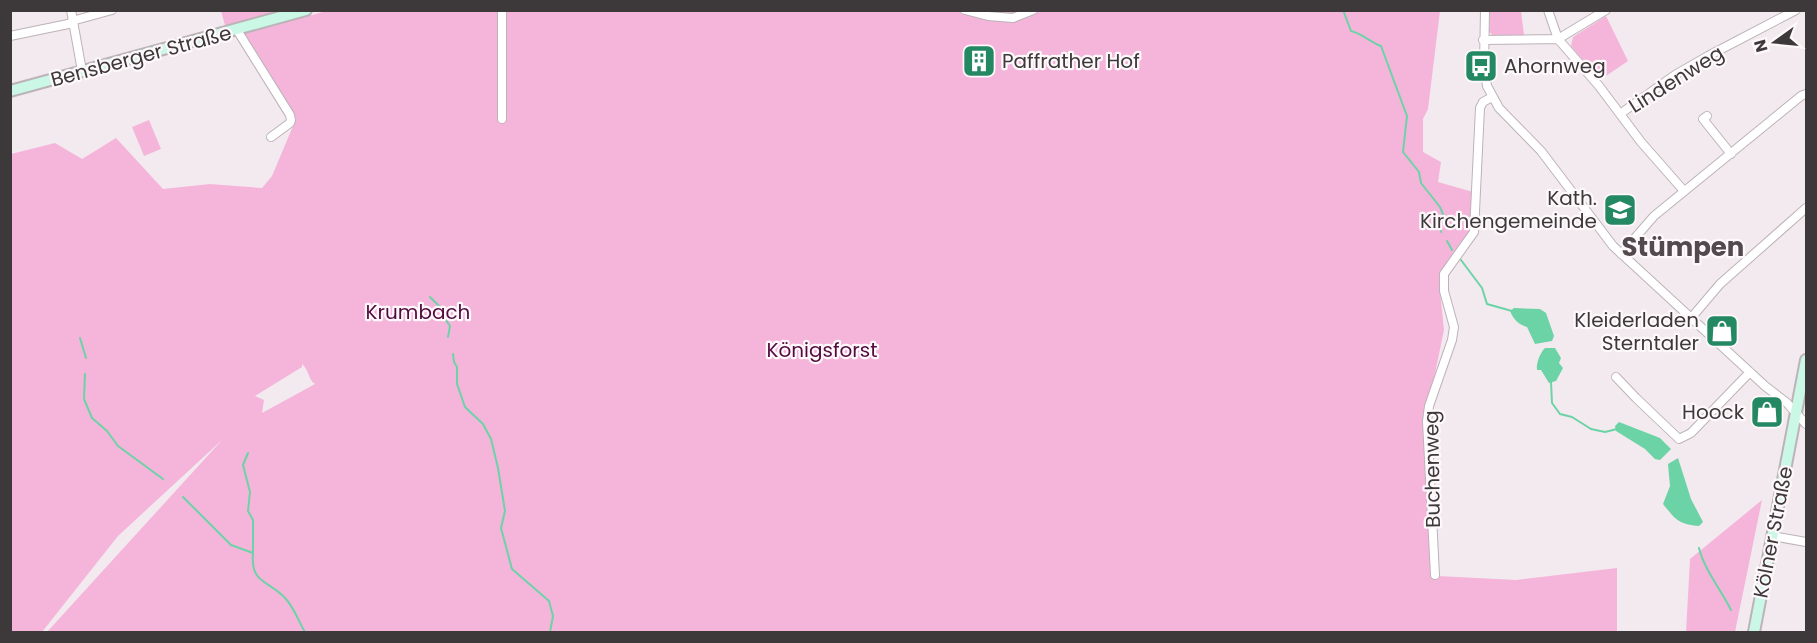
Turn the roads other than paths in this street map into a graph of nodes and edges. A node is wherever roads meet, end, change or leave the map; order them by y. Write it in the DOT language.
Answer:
graph roads {
  1 [pos="71,10"];
  2 [pos="112,10"];
  3 [pos="306,10"];
  4 [pos="502,10"];
  5 [pos="965,10"];
  6 [pos="1033,10"];
  7 [pos="1485,10"];
  8 [pos="1548,10"];
  9 [pos="1606,10"];
  10 [pos="1796,10"];
  11 [pos="73,22"];
  12 [pos="237,30"];
  13 [pos="10,36"];
  14 [pos="1558,39"];
  15 [pos="1483,40"];
  16 [pos="82,71"];
  17 [pos="10,91"];
  18 [pos="1804,95"];
  19 [pos="1492,97"];
  20 [pos="1620,114"];
  21 [pos="1707,116"];
  22 [pos="502,119"];
  23 [pos="271,137"];
  24 [pos="1731,154"];
  25 [pos="1684,191"];
  26 [pos="1806,208"];
  27 [pos="1621,254"];
  28 [pos="1692,317"];
  29 [pos="1806,360"];
  30 [pos="1750,372"];
  31 [pos="1616,377"];
  32 [pos="1796,413"];
  33 [pos="1806,424"];
  34 [pos="1772,536"];
  35 [pos="1806,542"];
  36 [pos="1435,575"];
  37 [pos="1754,633"];
  1 -- 11 [label="street"];
  2 -- 11 [label="street"];
  3 -- 12 [label="main road, Bensberger Straße"];
  4 -- 22 [label="street"];
  5 -- 6 [label="street"];
  7 -- 15 [label="street"];
  8 -- 14 [label="street"];
  9 -- 14 [label="street"];
  10 -- 20 [label="street, Lindenweg"];
  11 -- 13 [label="street"];
  11 -- 16 [label="street"];
  12 -- 16 [label="main road, Bensberger Straße"];
  12 -- 23 [label="street"];
  14 -- 15 [label="street"];
  14 -- 20 [label="street"];
  15 -- 19 [label="street"];
  16 -- 17 [label="main road, Bensberger Straße"];
  18 -- 24 [label="street"];
  19 -- 27 [label="street"];
  19 -- 36 [label="street, Buchenweg"];
  20 -- 25 [label="street"];
  21 -- 24 [label="street"];
  24 -- 25 [label="street"];
  25 -- 27 [label="street"];
  26 -- 28 [label="street"];
  27 -- 28 [label="street"];
  28 -- 30 [label="street"];
  29 -- 32 [label="main road, Kölner Straße"];
  30 -- 31 [label="street"];
  30 -- 32 [label="street"];
  32 -- 33 [label="street"];
  32 -- 34 [label="main road, Kölner Straße"];
  34 -- 35 [label="street"];
  34 -- 37 [label="main road, Kölner Straße"];
}
